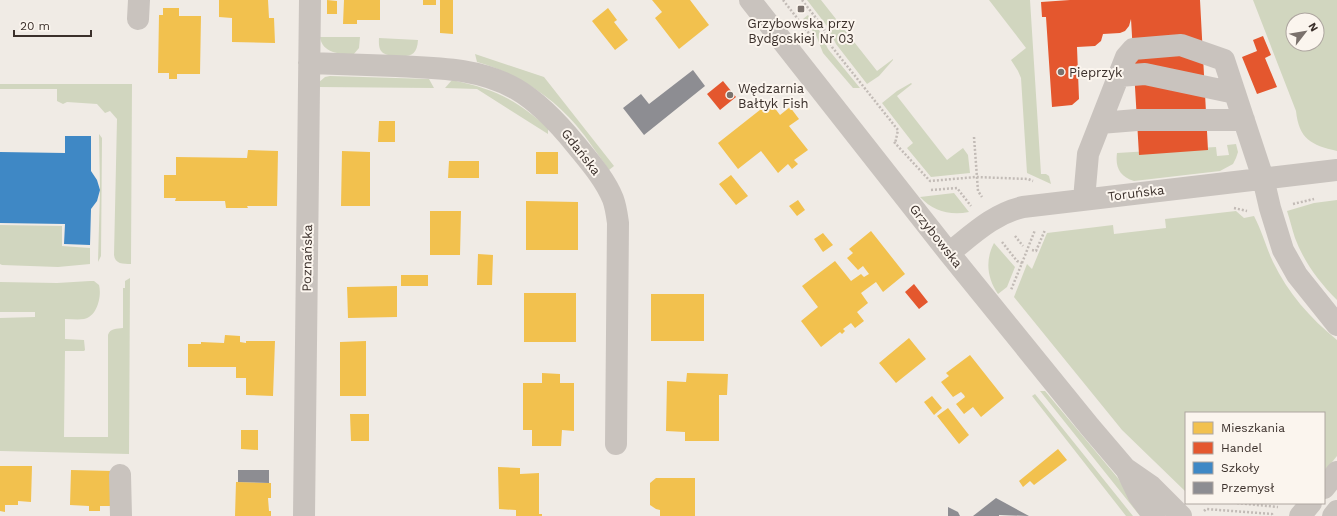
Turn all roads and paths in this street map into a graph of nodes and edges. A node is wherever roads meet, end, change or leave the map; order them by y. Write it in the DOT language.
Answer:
graph roads {
  1 [pos="310,0"];
  2 [pos="750,0"];
  3 [pos="802,0"];
  4 [pos="309,63"];
  5 [pos="1123,66"];
  6 [pos="1235,93"];
  7 [pos="1244,120"];
  8 [pos="1100,123"];
  9 [pos="974,137"];
  10 [pos="890,138"];
  11 [pos="895,142"];
  12 [pos="895,150"];
  13 [pos="1337,170"];
  14 [pos="976,177"];
  15 [pos="1263,178"];
  16 [pos="1039,183"];
  17 [pos="924,191"];
  18 [pos="982,198"];
  19 [pos="1321,198"];
  20 [pos="1084,199"];
  21 [pos="1287,205"];
  22 [pos="975,210"];
  23 [pos="1052,229"];
  24 [pos="1031,240"];
  25 [pos="1032,250"];
  26 [pos="950,253"];
  27 [pos="1022,263"];
  28 [pos="1330,312"];
  29 [pos="1337,325"];
  30 [pos="616,444"];
  31 [pos="1125,468"];
  32 [pos="1337,472"];
  33 [pos="120,475"];
  34 [pos="1325,487"];
  35 [pos="1243,504"];
  36 [pos="1309,504"];
  37 [pos="1337,511"];
  38 [pos="1291,512"];
  39 [pos="1191,515"];
  40 [pos="121,516"];
  41 [pos="304,516"];
  42 [pos="1154,516"];
  43 [pos="1273,516"];
  44 [pos="1333,516"];
  1 -- 4 [label="street, Poznańska"];
  2 -- 26 [label="street, Grzybowska"];
  3 -- 11 [label="path"];
  4 -- 30 [label="street, Gdańska"];
  4 -- 41 [label="street, Poznańska"];
  5 -- 6 [label="street"];
  5 -- 6 [label="street"];
  5 -- 8 [label="street"];
  6 -- 7 [label="street"];
  7 -- 8 [label="street"];
  7 -- 15 [label="street"];
  8 -- 20 [label="street"];
  9 -- 14 [label="path"];
  10 -- 11 [label="path"];
  11 -- 12 [label="path"];
  11 -- 14 [label="path"];
  13 -- 15 [label="street, Toruńska"];
  14 -- 16 [label="path"];
  14 -- 18 [label="path"];
  15 -- 20 [label="street, Toruńska"];
  15 -- 28 [label="street"];
  17 -- 22 [label="path"];
  19 -- 21 [label="path"];
  20 -- 26 [label="street, Toruńska"];
  23 -- 25 [label="path"];
  24 -- 27 [label="path"];
  26 -- 31 [label="street, Grzybowska"];
  28 -- 29 [label="street"];
  31 -- 39 [label="street, Grzybowska"];
  31 -- 42 [label="street, Grzybowska"];
  32 -- 34 [label="street"];
  33 -- 40 [label="street"];
  35 -- 38 [label="path"];
  36 -- 38 [label="street"];
  37 -- 44 [label="street"];
  39 -- 43 [label="path"];
}
